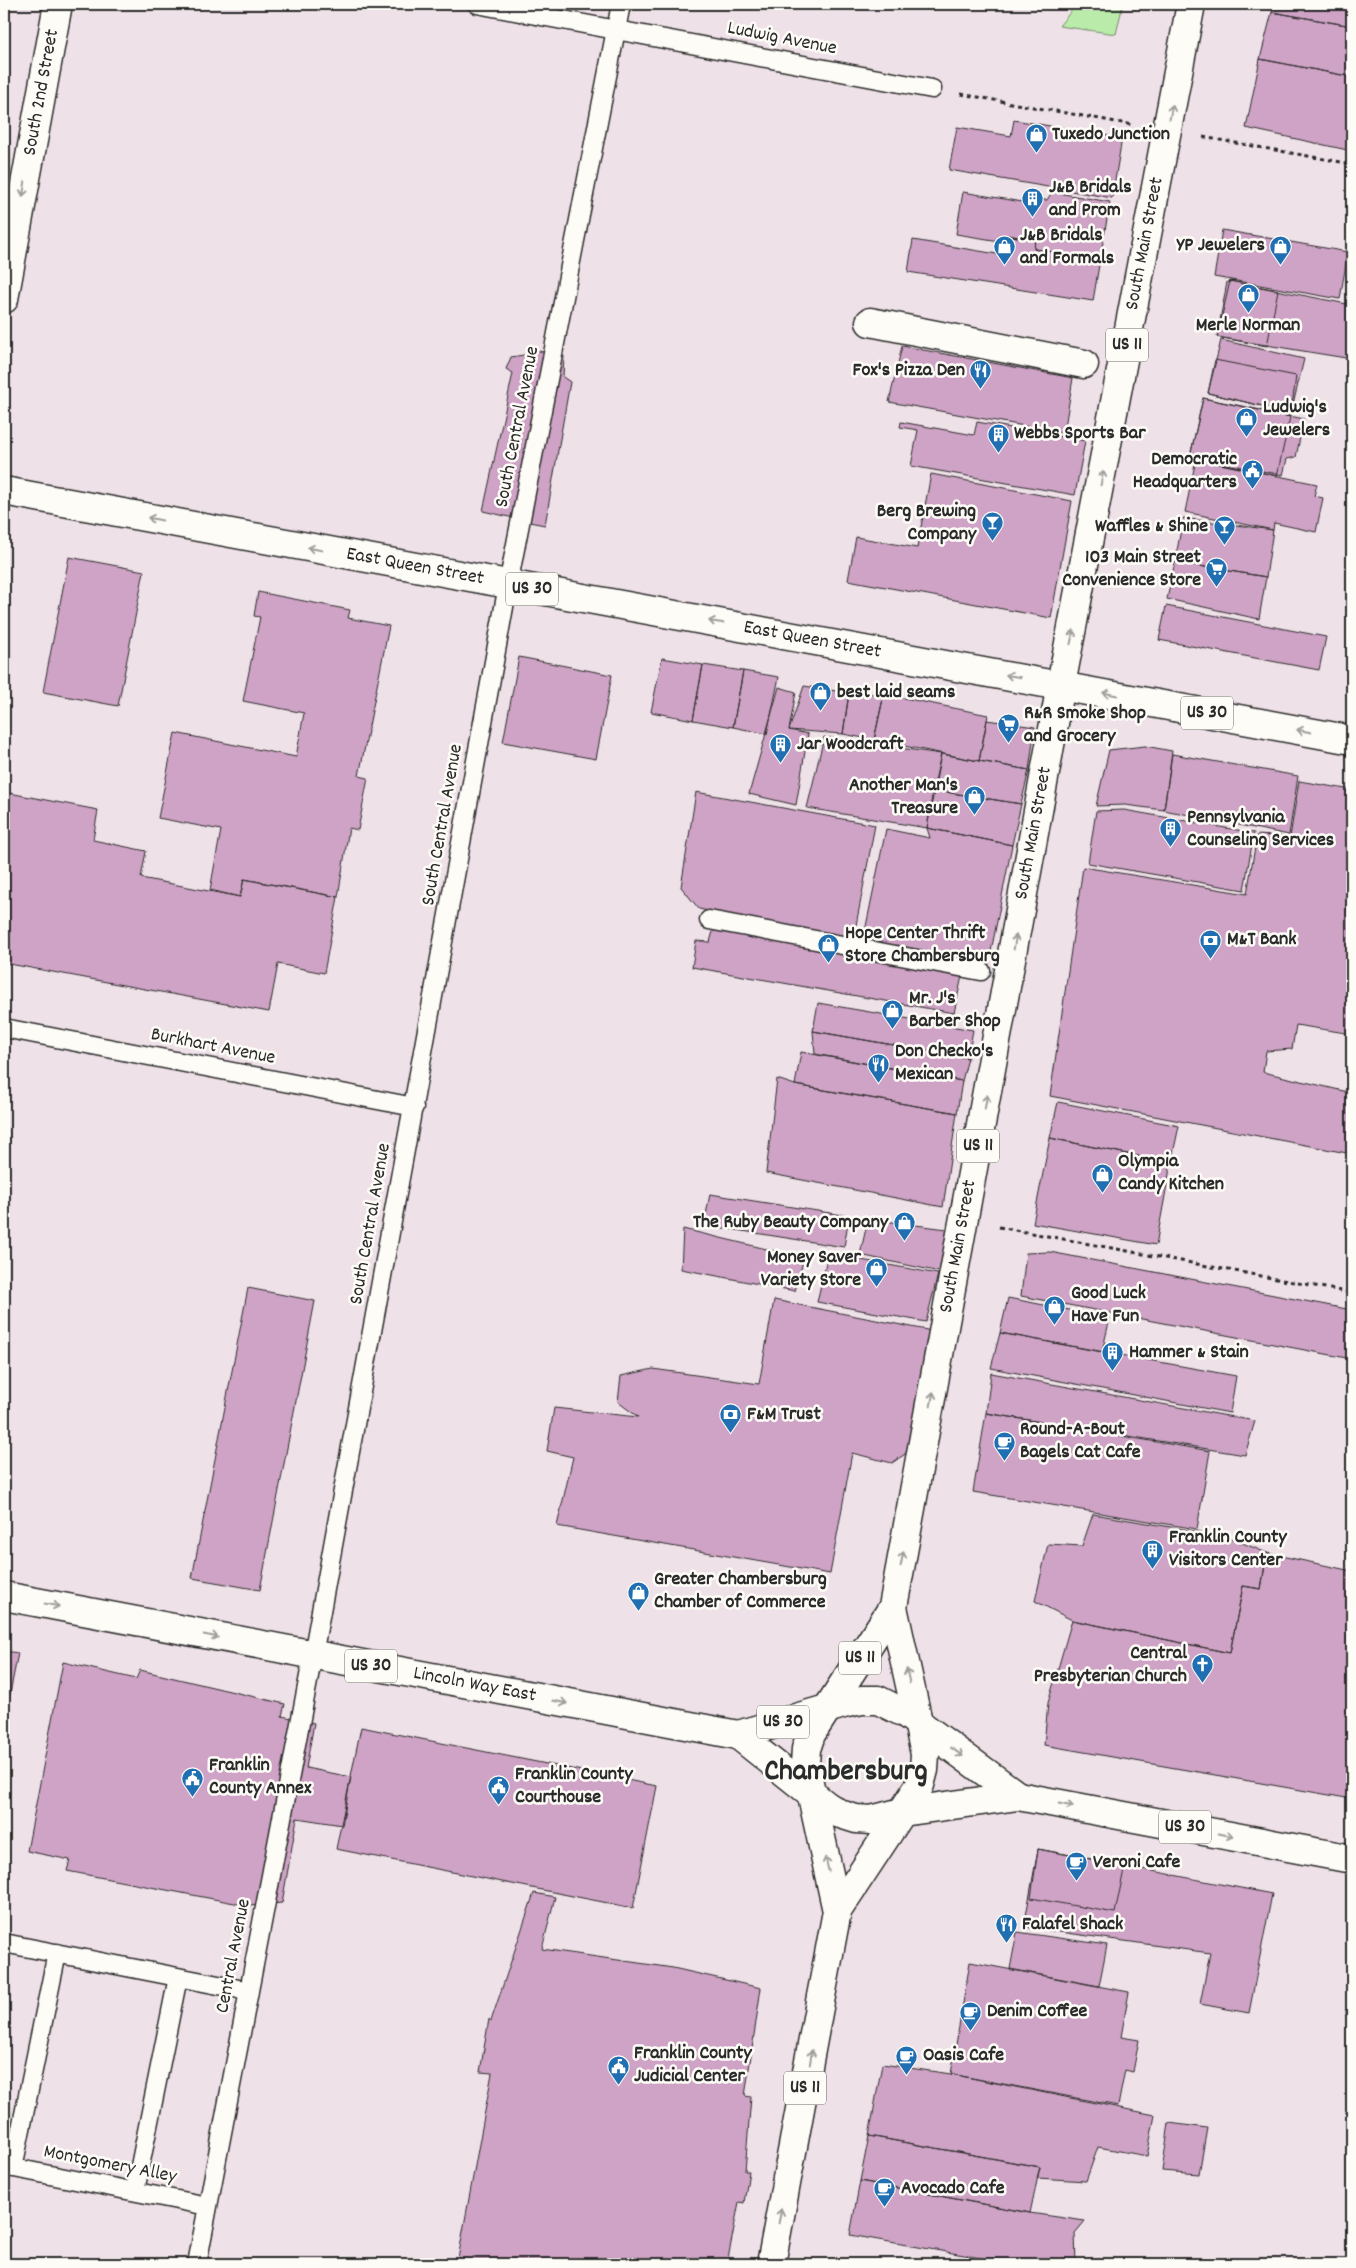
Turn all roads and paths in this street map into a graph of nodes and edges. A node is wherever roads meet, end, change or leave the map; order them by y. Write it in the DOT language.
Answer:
graph roads {
  1 [pos="58,4"];
  2 [pos="476,4"];
  3 [pos="621,4"];
  4 [pos="1191,4"];
  5 [pos="616,30"];
  6 [pos="932,89"];
  7 [pos="4,299"];
  8 [pos="870,322"];
  9 [pos="1084,364"];
  10 [pos="4,491"];
  11 [pos="508,585"];
  12 [pos="1061,685"];
  13 [pos="1352,740"];
  14 [pos="709,920"];
  15 [pos="981,970"];
  16 [pos="4,1028"];
  17 [pos="414,1107"];
  18 [pos="965,1221"];
  19 [pos="1352,1293"];
  20 [pos="4,1596"];
  21 [pos="893,1607"];
  22 [pos="313,1655"];
  23 [pos="827,1709"];
  24 [pos="918,1723"];
  25 [pos="738,1735"];
  26 [pos="812,1793"];
  27 [pos="1018,1796"];
  28 [pos="902,1812"];
  29 [pos="1352,1859"];
  30 [pos="836,1911"];
  31 [pos="4,1943"];
  32 [pos="57,1953"];
  33 [pos="178,1977"];
  34 [pos="249,1991"];
  35 [pos="8,2167"];
  36 [pos="134,2191"];
  37 [pos="208,2206"];
  38 [pos="197,2264"];
  39 [pos="771,2264"];
  1 -- 7 [label="main road, South 2nd Street, one-way"];
  2 -- 5 [label="lane, Ludwig Avenue"];
  3 -- 5 [label="lane, South Central Avenue"];
  12 -- 4 [label="main road, South Main Street / US 11, one-way"];
  5 -- 6 [label="lane, Ludwig Avenue"];
  5 -- 11 [label="lane, South Central Avenue"];
  8 -- 9 [label="main road"];
  11 -- 10 [label="main road, East Queen Street / US 30, one-way"];
  12 -- 11 [label="main road, East Queen Street / US 30, one-way"];
  11 -- 17 [label="lane, South Central Avenue"];
  13 -- 12 [label="main road, US 30, one-way"];
  18 -- 12 [label="main road, South Main Street / US 11, one-way"];
  14 -- 15 [label="lane"];
  16 -- 17 [label="lane, Burkhart Avenue"];
  17 -- 22 [label="lane, South Central Avenue"];
  18 -- 19 [label="path"];
  21 -- 18 [label="main road, South Main Street / US 11, one-way"];
  20 -- 22 [label="main road, Lincoln Way East / US 30, one-way"];
  21 -- 23 [label="main road, South Main Street / US 11"];
  24 -- 21 [label="main road, South Main Street / US 11, one-way"];
  22 -- 25 [label="main road, Lincoln Way East / US 30, one-way"];
  22 -- 34 [label="lane, Central Avenue"];
  23 -- 24 [label="main road, US 30"];
  23 -- 25 [label="main road, Lincoln Way East / US 30"];
  23 -- 26 [label="main road, US 11"];
  24 -- 27 [label="main road, US 30, one-way"];
  24 -- 28 [label="main road, US 11"];
  25 -- 26 [label="main road, Lincoln Way East / US 30"];
  26 -- 28 [label="main road, US 30"];
  30 -- 26 [label="main road, US 11, one-way"];
  27 -- 28 [label="main road, US 30"];
  27 -- 29 [label="main road, US 30, one-way"];
  28 -- 30 [label="main road, US 11"];
  39 -- 30 [label="main road, US 11, one-way"];
  31 -- 32 [label="lane"];
  32 -- 33 [label="lane"];
  32 -- 35 [label="lane"];
  33 -- 34 [label="lane"];
  33 -- 36 [label="lane"];
  34 -- 37 [label="lane, Central Avenue"];
  35 -- 36 [label="lane, Montgomery Alley"];
  36 -- 37 [label="lane, Montgomery Alley"];
  37 -- 38 [label="lane, Central Avenue"];
}
